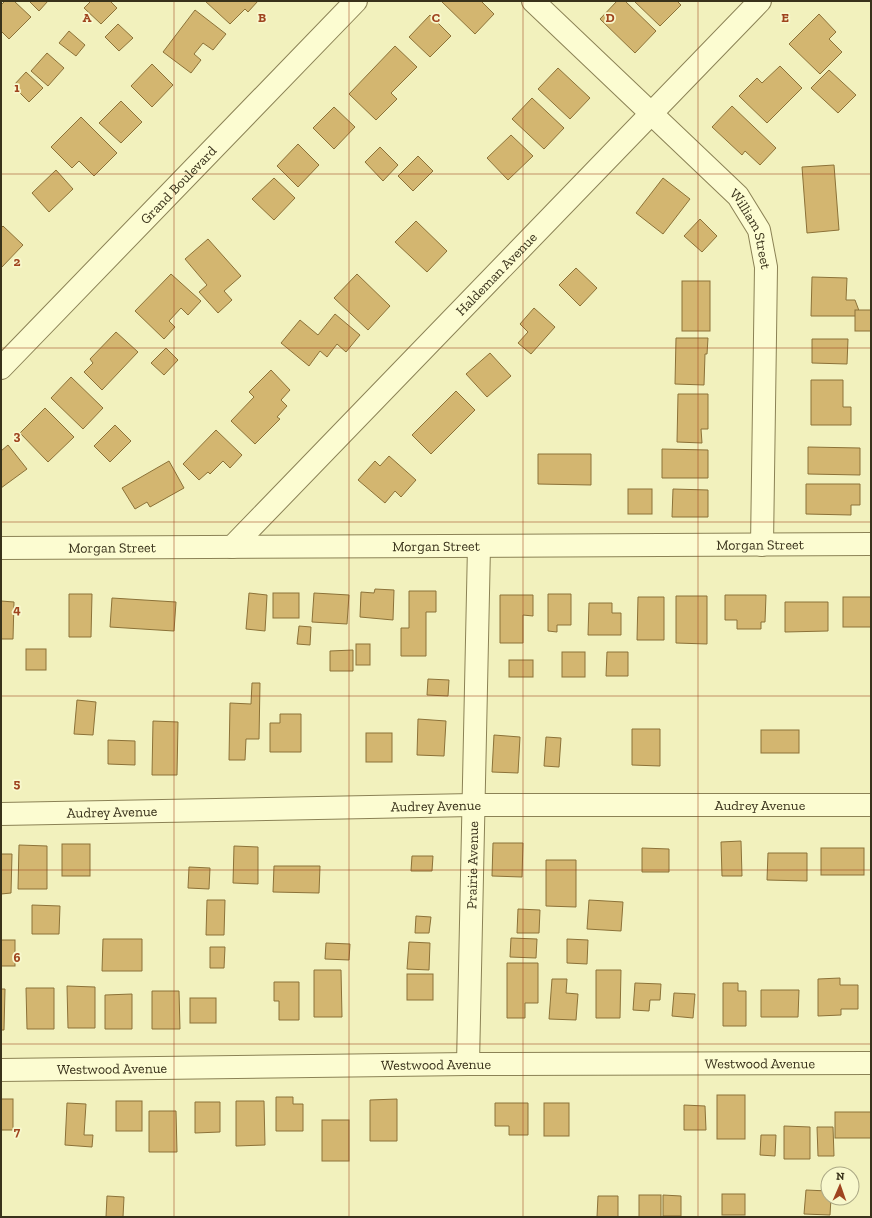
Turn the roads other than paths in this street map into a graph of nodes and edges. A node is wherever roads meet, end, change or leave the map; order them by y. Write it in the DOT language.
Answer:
graph roads {
  1 [pos="356,1"];
  2 [pos="533,1"];
  3 [pos="760,1"];
  4 [pos="651,113"];
  5 [pos="1,368"];
  6 [pos="871,544"];
  7 [pos="762,545"];
  8 [pos="479,546"];
  9 [pos="232,547"];
  10 [pos="1,548"];
  11 [pos="472,804"];
  12 [pos="871,805"];
  13 [pos="1,814"];
  14 [pos="871,1063"];
  15 [pos="468,1064"];
  16 [pos="1,1070"];
  1 -- 5 [label="street, Grand Boulevard"];
  2 -- 4 [label="street, William Street"];
  3 -- 4 [label="street, Haldeman Avenue"];
  4 -- 7 [label="street, William Street"];
  4 -- 9 [label="street, Haldeman Avenue"];
  6 -- 7 [label="street, Morgan Street"];
  7 -- 8 [label="street, Morgan Street"];
  8 -- 9 [label="street, Morgan Street"];
  8 -- 11 [label="street, Prairie Avenue"];
  9 -- 10 [label="street, Morgan Street"];
  11 -- 12 [label="street, Audrey Avenue"];
  11 -- 13 [label="street, Audrey Avenue"];
  11 -- 15 [label="street, Prairie Avenue"];
  14 -- 15 [label="street, Westwood Avenue"];
  15 -- 16 [label="street, Westwood Avenue"];
}
